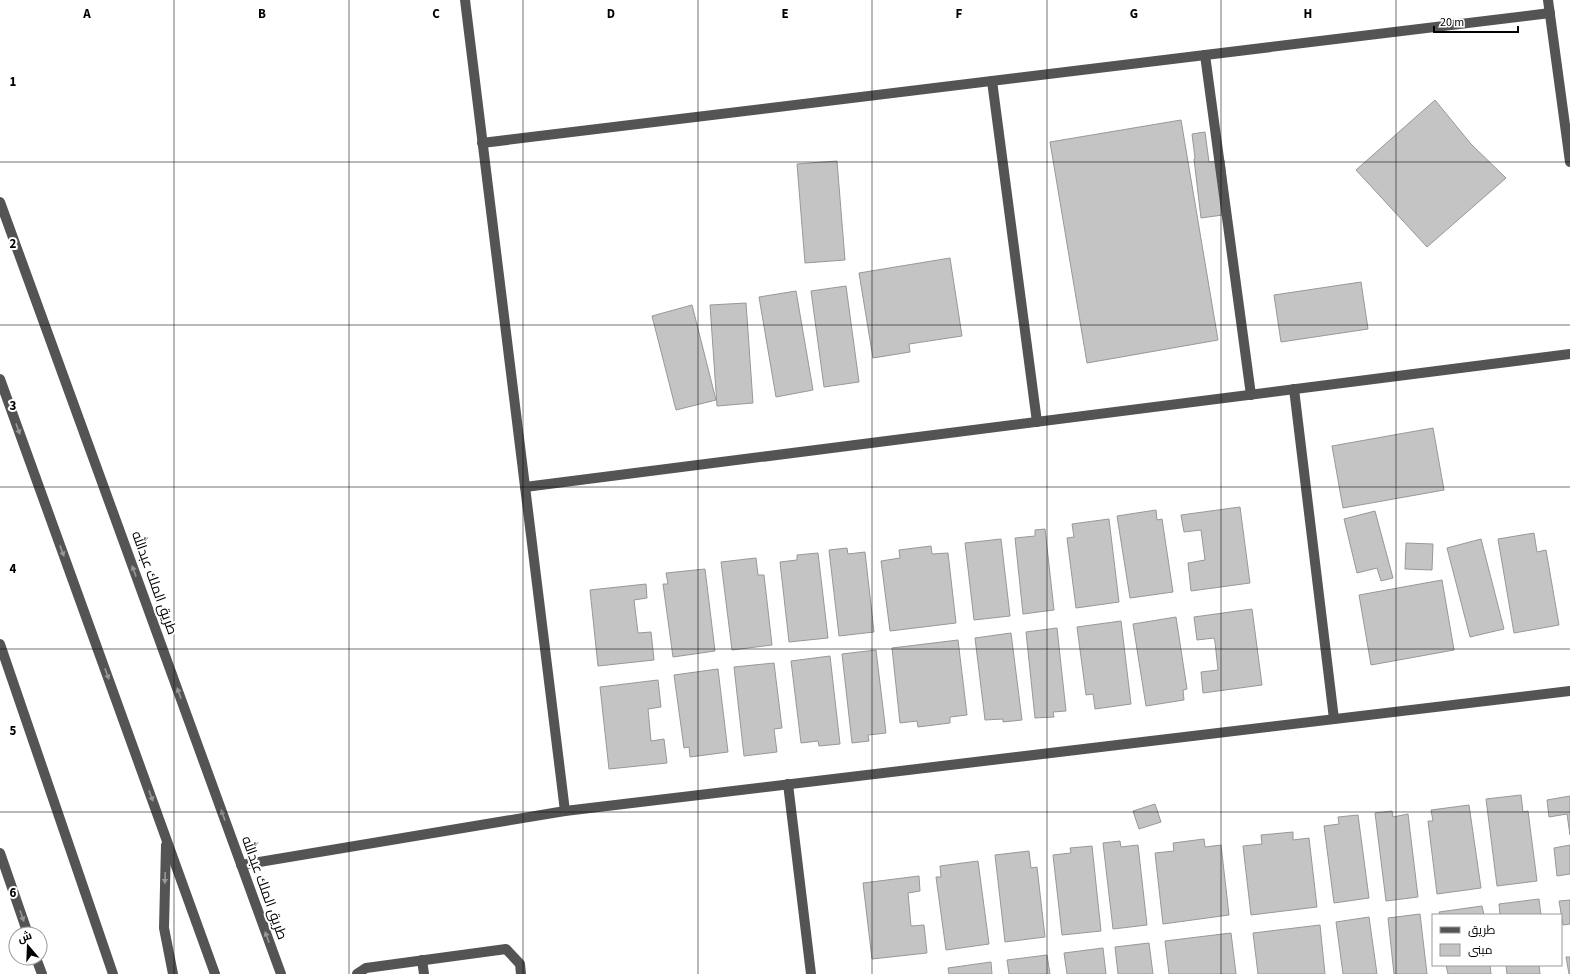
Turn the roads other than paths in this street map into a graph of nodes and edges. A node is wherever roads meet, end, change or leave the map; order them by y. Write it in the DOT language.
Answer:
graph roads {
  1 [pos="465,0"];
  2 [pos="1548,0"];
  3 [pos="1550,13"];
  4 [pos="1205,55"];
  5 [pos="992,81"];
  6 [pos="482,143"];
  7 [pos="1570,162"];
  8 [pos="0,202"];
  9 [pos="1570,354"];
  10 [pos="0,379"];
  11 [pos="1294,389"];
  12 [pos="1251,395"];
  13 [pos="1037,422"];
  14 [pos="525,487"];
  15 [pos="0,644"];
  16 [pos="1570,691"];
  17 [pos="1334,719"];
  18 [pos="788,784"];
  19 [pos="565,811"];
  20 [pos="167,839"];
  21 [pos="0,852"];
  22 [pos="241,865"];
  23 [pos="25,926"];
  24 [pos="422,960"];
  25 [pos="113,974"];
  26 [pos="173,974"];
  27 [pos="216,974"];
  28 [pos="281,974"];
  29 [pos="357,974"];
  30 [pos="424,974"];
  31 [pos="521,974"];
  32 [pos="811,974"];
  1 -- 6 [label="street"];
  2 -- 3 [label="street"];
  3 -- 4 [label="street"];
  3 -- 7 [label="street"];
  4 -- 5 [label="street"];
  4 -- 12 [label="street"];
  5 -- 6 [label="street"];
  5 -- 13 [label="street"];
  6 -- 14 [label="street"];
  22 -- 8 [label="street, طريق الملك عبدالله, one-way"];
  9 -- 11 [label="street"];
  10 -- 20 [label="street, one-way"];
  11 -- 12 [label="street"];
  11 -- 17 [label="street"];
  12 -- 13 [label="street"];
  13 -- 14 [label="street"];
  14 -- 19 [label="street"];
  15 -- 25 [label="street"];
  16 -- 17 [label="street"];
  17 -- 18 [label="street"];
  18 -- 19 [label="street"];
  18 -- 32 [label="street"];
  19 -- 22 [label="street"];
  20 -- 26 [label="street, one-way"];
  20 -- 27 [label="street"];
  21 -- 23 [label="street, one-way"];
  28 -- 22 [label="street, طريق الملك عبدالله, one-way"];
  24 -- 29 [label="street"];
  24 -- 30 [label="street"];
  24 -- 31 [label="street"];
}
